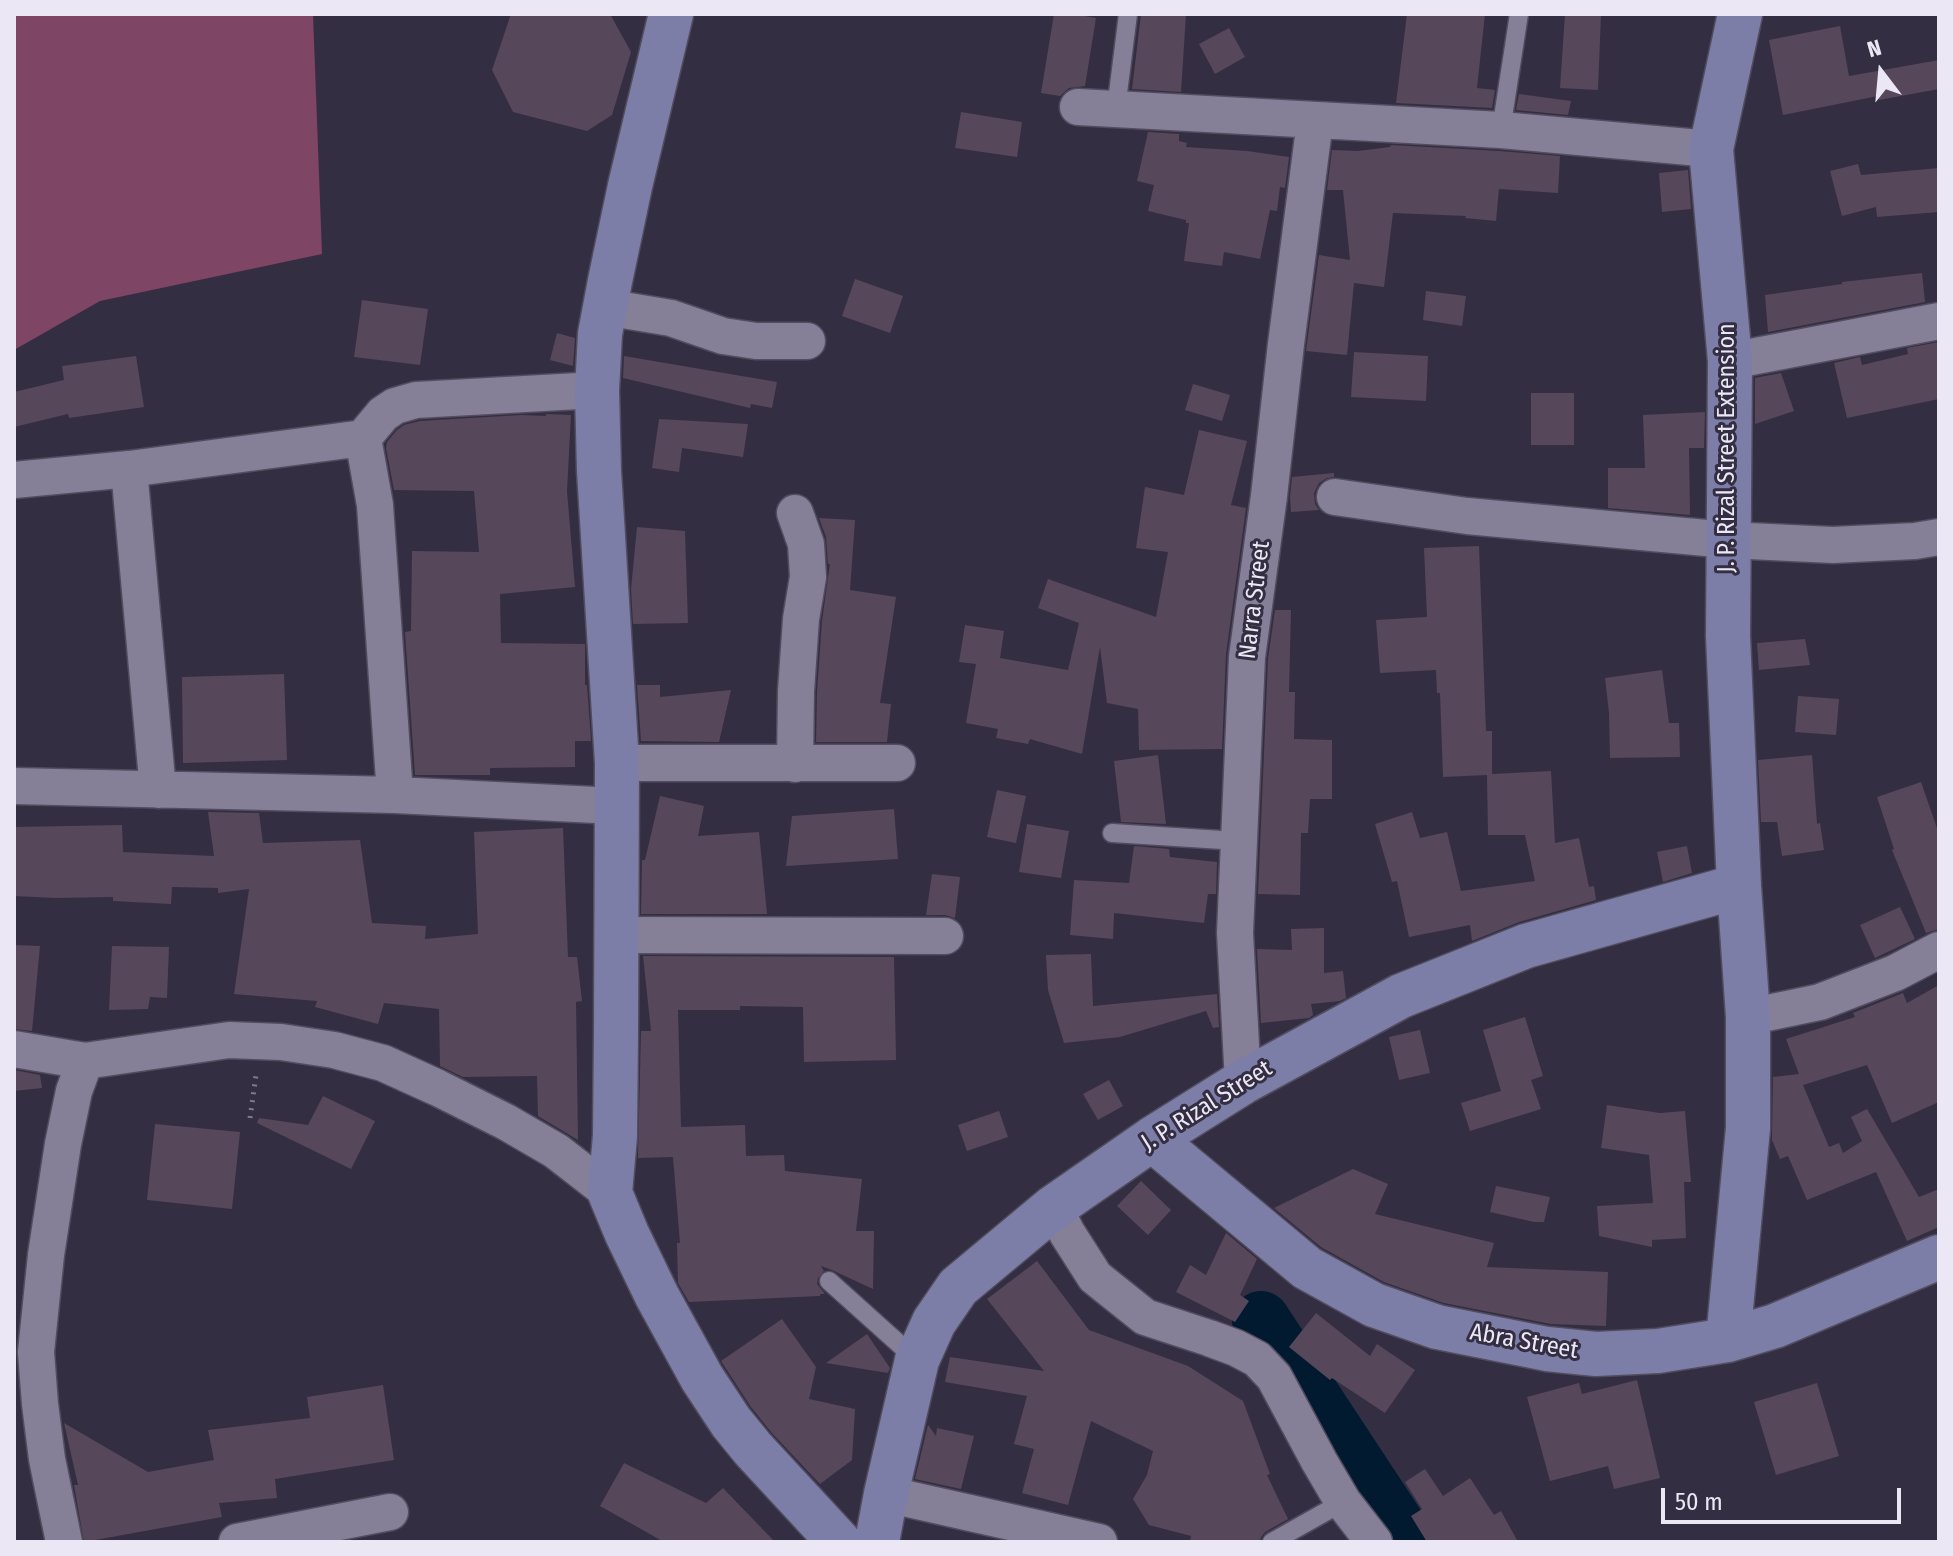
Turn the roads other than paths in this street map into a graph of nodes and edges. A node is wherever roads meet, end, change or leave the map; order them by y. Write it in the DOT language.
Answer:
graph roads {
  1 [pos="671,14"];
  2 [pos="1128,14"];
  3 [pos="1519,14"];
  4 [pos="1740,14"];
  5 [pos="1078,107"];
  6 [pos="1116,109"];
  7 [pos="1315,121"];
  8 [pos="1501,130"];
  9 [pos="1711,149"];
  10 [pos="605,307"];
  11 [pos="1939,321"];
  12 [pos="807,341"];
  13 [pos="1730,361"];
  14 [pos="597,390"];
  15 [pos="363,438"];
  16 [pos="129,469"];
  17 [pos="14,480"];
  18 [pos="1335,497"];
  19 [pos="795,513"];
  20 [pos="1939,537"];
  21 [pos="1728,540"];
  22 [pos="617,763"];
  23 [pos="897,763"];
  24 [pos="795,764"];
  25 [pos="14,786"];
  26 [pos="158,790"];
  27 [pos="395,795"];
  28 [pos="616,806"];
  29 [pos="1112,833"];
  30 [pos="1238,841"];
  31 [pos="1739,886"];
  32 [pos="617,935"];
  33 [pos="945,936"];
  34 [pos="1939,950"];
  35 [pos="1748,1017"];
  36 [pos="14,1049"];
  37 [pos="85,1061"];
  38 [pos="1243,1082"];
  39 [pos="1152,1139"];
  40 [pos="610,1193"];
  41 [pos="1054,1207"];
  42 [pos="1939,1257"];
  43 [pos="829,1281"];
  44 [pos="1728,1340"];
  45 [pos="917,1360"];
  46 [pos="886,1494"];
  47 [pos="1343,1502"];
  48 [pos="390,1512"];
  49 [pos="64,1542"];
  50 [pos="237,1542"];
  51 [pos="839,1542"];
  52 [pos="877,1542"];
  53 [pos="1099,1542"];
  54 [pos="1272,1542"];
  55 [pos="1374,1542"];
  1 -- 10 [label="street"];
  2 -- 6 [label="lane"];
  3 -- 8 [label="lane"];
  4 -- 9 [label="street, J. P. Rizal Street Extension"];
  5 -- 6 [label="street"];
  6 -- 7 [label="street"];
  7 -- 8 [label="street"];
  7 -- 30 [label="street, Narra Street"];
  8 -- 9 [label="street"];
  9 -- 13 [label="street, J. P. Rizal Street Extension"];
  10 -- 12 [label="street"];
  10 -- 14 [label="street"];
  11 -- 13 [label="street"];
  13 -- 21 [label="street, J. P. Rizal Street Extension"];
  14 -- 15 [label="street"];
  14 -- 22 [label="street"];
  15 -- 16 [label="street"];
  15 -- 27 [label="street"];
  16 -- 17 [label="street"];
  16 -- 26 [label="street"];
  18 -- 21 [label="street"];
  19 -- 24 [label="street"];
  20 -- 21 [label="street"];
  21 -- 31 [label="street, J. P. Rizal Street Extension"];
  22 -- 24 [label="street"];
  22 -- 28 [label="street"];
  23 -- 24 [label="street"];
  25 -- 26 [label="street"];
  26 -- 27 [label="street"];
  27 -- 28 [label="street"];
  28 -- 32 [label="street"];
  29 -- 30 [label="lane"];
  30 -- 38 [label="street, Narra Street"];
  31 -- 35 [label="street, J. P. Rizal Street Extension"];
  31 -- 38 [label="street, J. P. Rizal Street"];
  32 -- 33 [label="street"];
  32 -- 40 [label="street"];
  34 -- 35 [label="street"];
  35 -- 44 [label="street, J. P. Rizal Street Extension"];
  36 -- 37 [label="street"];
  37 -- 40 [label="street"];
  37 -- 49 [label="street"];
  38 -- 39 [label="street, J. P. Rizal Street"];
  39 -- 41 [label="street, J. P. Rizal Street"];
  39 -- 44 [label="street, Abra Street"];
  40 -- 51 [label="street"];
  41 -- 45 [label="street, J. P. Rizal Street"];
  41 -- 47 [label="street"];
  42 -- 44 [label="street, Abra Street"];
  43 -- 45 [label="lane"];
  45 -- 46 [label="street, J. P. Rizal Street"];
  46 -- 52 [label="street, J. P. Rizal Street"];
  46 -- 53 [label="street"];
  47 -- 54 [label="lane"];
  47 -- 55 [label="street"];
  48 -- 50 [label="street"];
}
